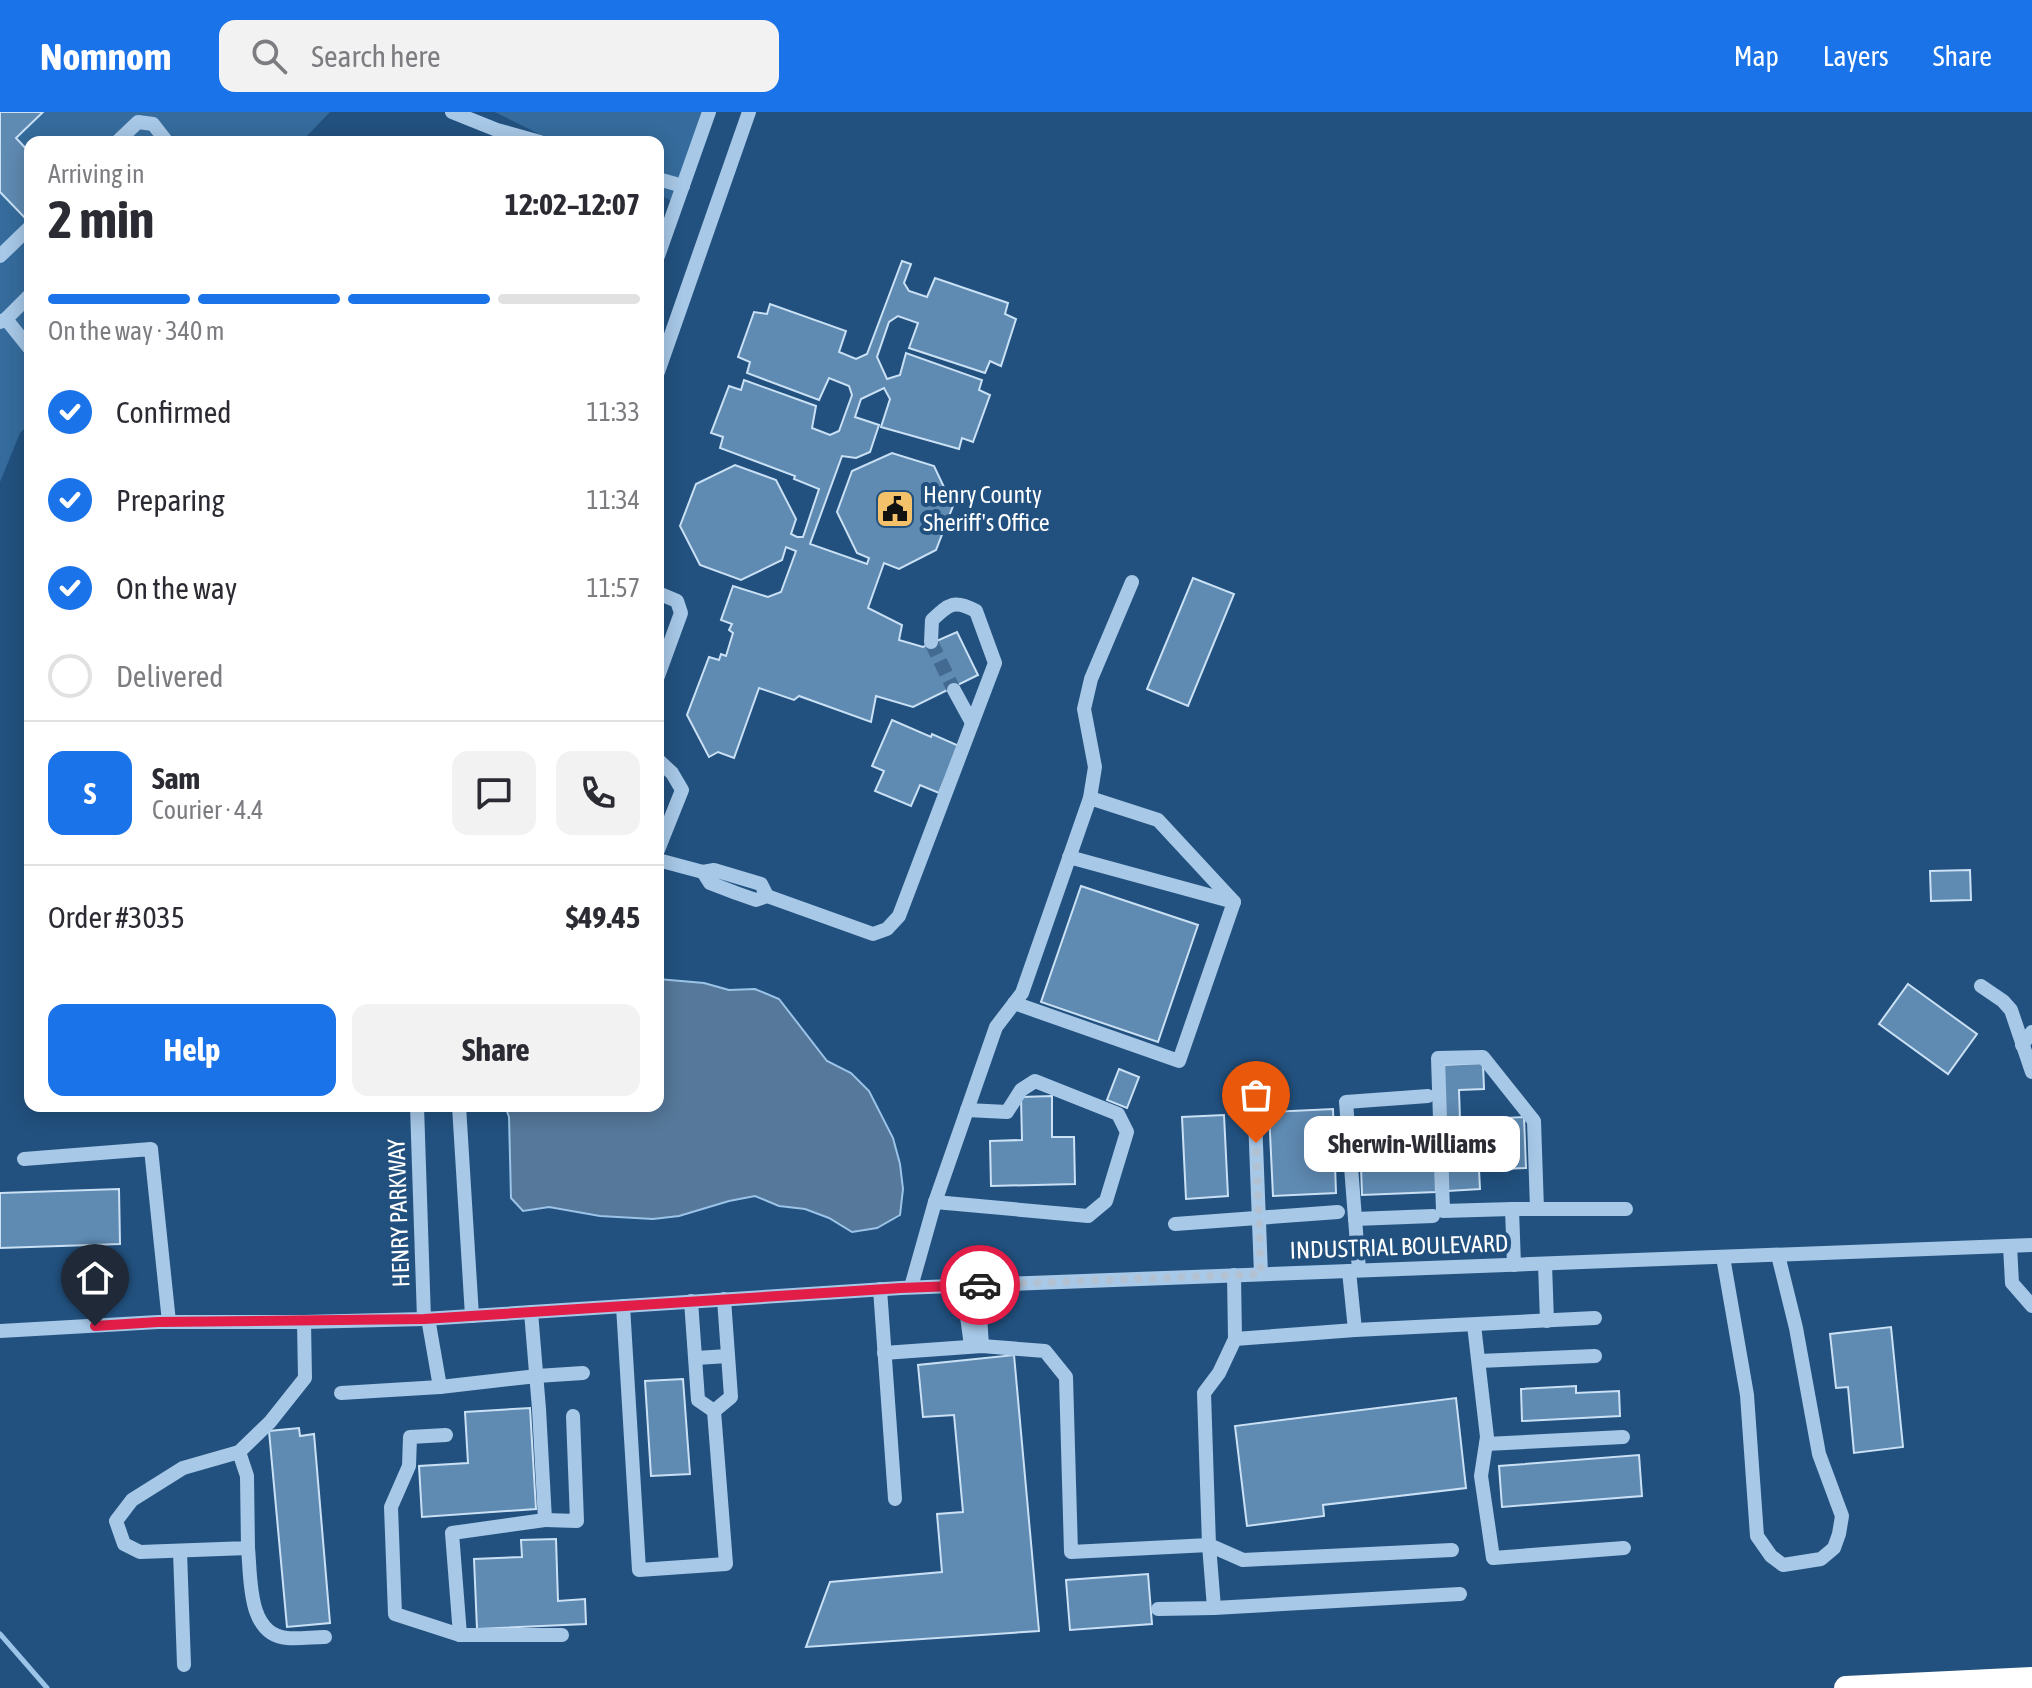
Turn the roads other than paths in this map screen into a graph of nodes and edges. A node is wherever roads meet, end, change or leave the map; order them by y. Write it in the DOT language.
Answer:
graph roads {
  1 [pos="452,112"];
  2 [pos="709,112"];
  3 [pos="749,112"];
  4 [pos="123,136"];
  5 [pos="162,136"];
  6 [pos="518,136"];
  7 [pos="664,181"];
  8 [pos="683,186"];
  9 [pos="24,234"];
  10 [pos="664,239"];
  11 [pos="0,256"];
  12 [pos="24,301"];
  13 [pos="3,320"];
  14 [pos="24,343"];
  15 [pos="664,355"];
  16 [pos="1132,582"];
  17 [pos="664,596"];
  18 [pos="931,642"];
  19 [pos="664,660"];
  20 [pos="954,690"];
  21 [pos="972,723"];
  22 [pos="664,766"];
  23 [pos="1090,798"];
  24 [pos="664,835"];
  25 [pos="1069,857"];
  26 [pos="664,862"];
  27 [pos="1234,902"];
  28 [pos="1981,986"];
  29 [pos="1014,1003"];
  30 [pos="2032,1032"];
  31 [pos="2022,1045"];
  32 [pos="2032,1072"];
  33 [pos="1428,1096"];
  34 [pos="967,1110"];
  35 [pos="417,1112"];
  36 [pos="459,1112"];
  37 [pos="1255,1118"];
  38 [pos="24,1159"];
  39 [pos="935,1202"];
  40 [pos="1512,1209"];
  41 [pos="1537,1209"];
  42 [pos="1626,1209"];
  43 [pos="1338,1212"];
  44 [pos="1433,1216"];
  45 [pos="1259,1219"];
  46 [pos="1355,1219"];
  47 [pos="1175,1224"];
  48 [pos="2032,1245"];
  49 [pos="2010,1246"];
  50 [pos="1778,1255"];
  51 [pos="1723,1257"];
  52 [pos="1545,1264"];
  53 [pos="1514,1265"];
  54 [pos="1354,1271"];
  55 [pos="1261,1274"];
  56 [pos="1234,1275"];
  57 [pos="970,1285"];
  58 [pos="911,1287"];
  59 [pos="880,1289"];
  60 [pos="724,1299"];
  61 [pos="691,1301"];
  62 [pos="623,1306"];
  63 [pos="2032,1306"];
  64 [pos="531,1312"];
  65 [pos="472,1316"];
  66 [pos="1595,1318"];
  67 [pos="426,1319"];
  68 [pos="1547,1321"];
  69 [pos="169,1322"];
  70 [pos="304,1322"];
  71 [pos="1474,1325"];
  72 [pos="1355,1330"];
  73 [pos="0,1331"];
  74 [pos="1235,1339"];
  75 [pos="976,1346"];
  76 [pos="884,1353"];
  77 [pos="728,1356"];
  78 [pos="1595,1356"];
  79 [pos="696,1358"];
  80 [pos="1479,1361"];
  81 [pos="583,1373"];
  82 [pos="537,1376"];
  83 [pos="440,1387"];
  84 [pos="341,1393"];
  85 [pos="714,1411"];
  86 [pos="573,1416"];
  87 [pos="446,1435"];
  88 [pos="1623,1437"];
  89 [pos="1486,1444"];
  90 [pos="239,1452"];
  91 [pos="895,1499"];
  92 [pos="545,1520"];
  93 [pos="1209,1545"];
  94 [pos="248,1548"];
  95 [pos="1624,1548"];
  96 [pos="1452,1550"];
  97 [pos="180,1551"];
  98 [pos="1460,1594"];
  99 [pos="1214,1608"];
  100 [pos="1158,1609"];
  101 [pos="460,1635"];
  102 [pos="562,1635"];
  103 [pos="325,1637"];
  104 [pos="184,1665"];
  105 [pos="2032,1679"];
  106 [pos="1846,1688"];
  1 -- 6 [label="street"];
  2 -- 8 [label="street"];
  3 -- 15 [label="street"];
  4 -- 5 [label="street"];
  7 -- 8 [label="street"];
  8 -- 10 [label="street"];
  9 -- 11 [label="street"];
  12 -- 13 [label="street"];
  13 -- 14 [label="street"];
  16 -- 23 [label="street"];
  17 -- 19 [label="street"];
  18 -- 21 [label="street"];
  20 -- 21 [label="street"];
  21 -- 26 [label="street"];
  22 -- 24 [label="street"];
  23 -- 25 [label="street"];
  23 -- 27 [label="street"];
  25 -- 27 [label="street"];
  25 -- 29 [label="street"];
  27 -- 29 [label="street"];
  28 -- 31 [label="street"];
  29 -- 34 [label="street"];
  30 -- 31 [label="street"];
  31 -- 32 [label="street"];
  33 -- 46 [label="street"];
  34 -- 39 [label="street"];
  34 -- 39 [label="street"];
  35 -- 67 [label="street, HENRY PARKWAY"];
  36 -- 65 [label="street"];
  37 -- 45 [label="street"];
  38 -- 69 [label="street"];
  39 -- 58 [label="street"];
  40 -- 41 [label="street"];
  40 -- 41 [label="street"];
  40 -- 53 [label="street"];
  41 -- 42 [label="street"];
  43 -- 45 [label="street"];
  44 -- 46 [label="street"];
  45 -- 47 [label="street"];
  45 -- 55 [label="street"];
  46 -- 54 [label="street"];
  48 -- 49 [label="street, INDUSTRIAL BOULEVARD"];
  49 -- 50 [label="street, INDUSTRIAL BOULEVARD"];
  49 -- 63 [label="street"];
  50 -- 51 [label="street, INDUSTRIAL BOULEVARD"];
  50 -- 51 [label="street"];
  51 -- 52 [label="street, INDUSTRIAL BOULEVARD"];
  52 -- 53 [label="street, INDUSTRIAL BOULEVARD"];
  52 -- 68 [label="street"];
  53 -- 54 [label="street, INDUSTRIAL BOULEVARD"];
  54 -- 55 [label="street, INDUSTRIAL BOULEVARD"];
  54 -- 72 [label="street"];
  55 -- 56 [label="street, INDUSTRIAL BOULEVARD"];
  56 -- 57 [label="street, INDUSTRIAL BOULEVARD"];
  56 -- 74 [label="street"];
  57 -- 58 [label="street, INDUSTRIAL BOULEVARD"];
  57 -- 75 [label="street"];
  58 -- 59 [label="street, INDUSTRIAL BOULEVARD"];
  59 -- 60 [label="street, INDUSTRIAL BOULEVARD"];
  59 -- 76 [label="street"];
  60 -- 61 [label="street, INDUSTRIAL BOULEVARD"];
  60 -- 77 [label="street"];
  61 -- 62 [label="street, INDUSTRIAL BOULEVARD"];
  61 -- 79 [label="street"];
  62 -- 64 [label="street, INDUSTRIAL BOULEVARD"];
  62 -- 85 [label="street"];
  64 -- 65 [label="street, INDUSTRIAL BOULEVARD"];
  64 -- 82 [label="street"];
  65 -- 67 [label="street, INDUSTRIAL BOULEVARD"];
  66 -- 68 [label="street"];
  67 -- 70 [label="street, INDUSTRIAL BOULEVARD"];
  67 -- 83 [label="street, HENRY PARKWAY"];
  68 -- 71 [label="street"];
  69 -- 70 [label="street, INDUSTRIAL BOULEVARD"];
  69 -- 73 [label="street, INDUSTRIAL BOULEVARD"];
  70 -- 90 [label="street"];
  71 -- 72 [label="street"];
  71 -- 80 [label="street"];
  72 -- 74 [label="street"];
  74 -- 93 [label="street"];
  75 -- 76 [label="street"];
  75 -- 93 [label="street"];
  76 -- 91 [label="street"];
  77 -- 79 [label="street"];
  77 -- 85 [label="street"];
  78 -- 80 [label="street"];
  79 -- 85 [label="street"];
  80 -- 89 [label="street"];
  81 -- 82 [label="street"];
  82 -- 83 [label="street"];
  82 -- 92 [label="street"];
  83 -- 84 [label="street"];
  86 -- 92 [label="street"];
  87 -- 101 [label="street"];
  88 -- 89 [label="street"];
  89 -- 95 [label="street"];
  90 -- 94 [label="street"];
  90 -- 97 [label="street"];
  92 -- 101 [label="street"];
  93 -- 96 [label="street"];
  93 -- 99 [label="street"];
  94 -- 97 [label="street"];
  94 -- 103 [label="street"];
  97 -- 104 [label="street"];
  98 -- 99 [label="street"];
  99 -- 100 [label="street"];
  101 -- 102 [label="street"];
  105 -- 106 [label="highway"];
}
